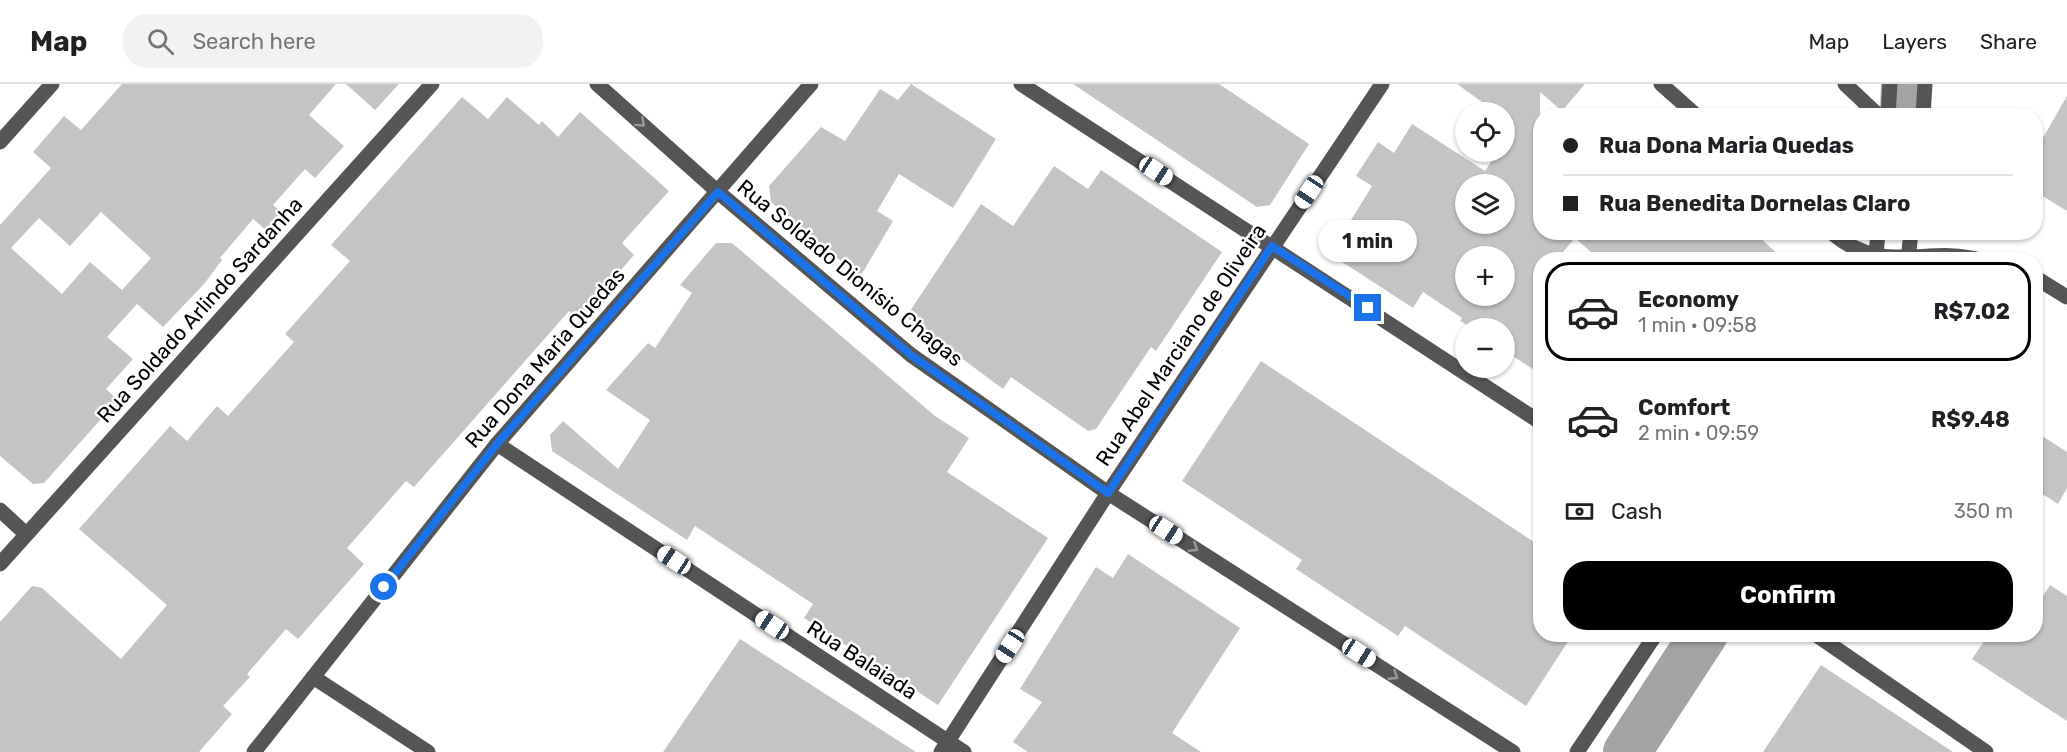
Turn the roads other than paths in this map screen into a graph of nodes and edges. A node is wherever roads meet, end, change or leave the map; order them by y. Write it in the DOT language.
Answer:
graph roads {
  1 [pos="52,84"];
  2 [pos="432,84"];
  3 [pos="597,84"];
  4 [pos="811,84"];
  5 [pos="1021,84"];
  6 [pos="1382,84"];
  7 [pos="1661,84"];
  8 [pos="1845,84"];
  9 [pos="1890,84"];
  10 [pos="1925,84"];
  11 [pos="1688,108"];
  12 [pos="1871,108"];
  13 [pos="1888,108"];
  14 [pos="1924,108"];
  15 [pos="0,142"];
  16 [pos="718,192"];
  17 [pos="1843,240"];
  18 [pos="1272,246"];
  19 [pos="1867,252"];
  20 [pos="2043,282"];
  21 [pos="2067,297"];
  22 [pos="1533,417"];
  23 [pos="497,444"];
  24 [pos="1108,493"];
  25 [pos="0,510"];
  26 [pos="26,534"];
  27 [pos="0,564"];
  28 [pos="1651,642"];
  29 [pos="1827,642"];
  30 [pos="313,677"];
  31 [pos="945,747"];
  32 [pos="254,752"];
  33 [pos="428,752"];
  34 [pos="964,752"];
  35 [pos="1513,752"];
  36 [pos="1577,752"];
  37 [pos="1986,752"];
  1 -- 15 [label="street"];
  2 -- 26 [label="street, Rua Soldado Arlindo Sardanha"];
  3 -- 16 [label="street, Rua Soldado Dionísio Chagas, one-way"];
  4 -- 16 [label="street, Rua Dona Maria Quedas"];
  5 -- 18 [label="street"];
  6 -- 18 [label="street, Rua Abel Marciano de Oliveira"];
  7 -- 11 [label="street"];
  8 -- 12 [label="street"];
  9 -- 13 [label="street"];
  10 -- 14 [label="street"];
  16 -- 23 [label="street, Rua Dona Maria Quedas"];
  16 -- 24 [label="street, Rua Soldado Dionísio Chagas"];
  17 -- 19 [label="street"];
  18 -- 22 [label="street"];
  18 -- 24 [label="street, Rua Abel Marciano de Oliveira"];
  20 -- 21 [label="street"];
  23 -- 30 [label="street, Rua Dona Maria Quedas"];
  23 -- 31 [label="street, Rua Balaiada"];
  24 -- 31 [label="street, Rua Abel Marciano de Oliveira"];
  24 -- 35 [label="street, Rua Soldado Dionísio Chagas, one-way"];
  25 -- 26 [label="street"];
  26 -- 27 [label="street, Rua Soldado Arlindo Sardanha"];
  28 -- 36 [label="street"];
  29 -- 37 [label="street"];
  30 -- 32 [label="street, Rua Dona Maria Quedas"];
  30 -- 33 [label="street"];
  31 -- 34 [label="street, Rua Balaiada"];
}
